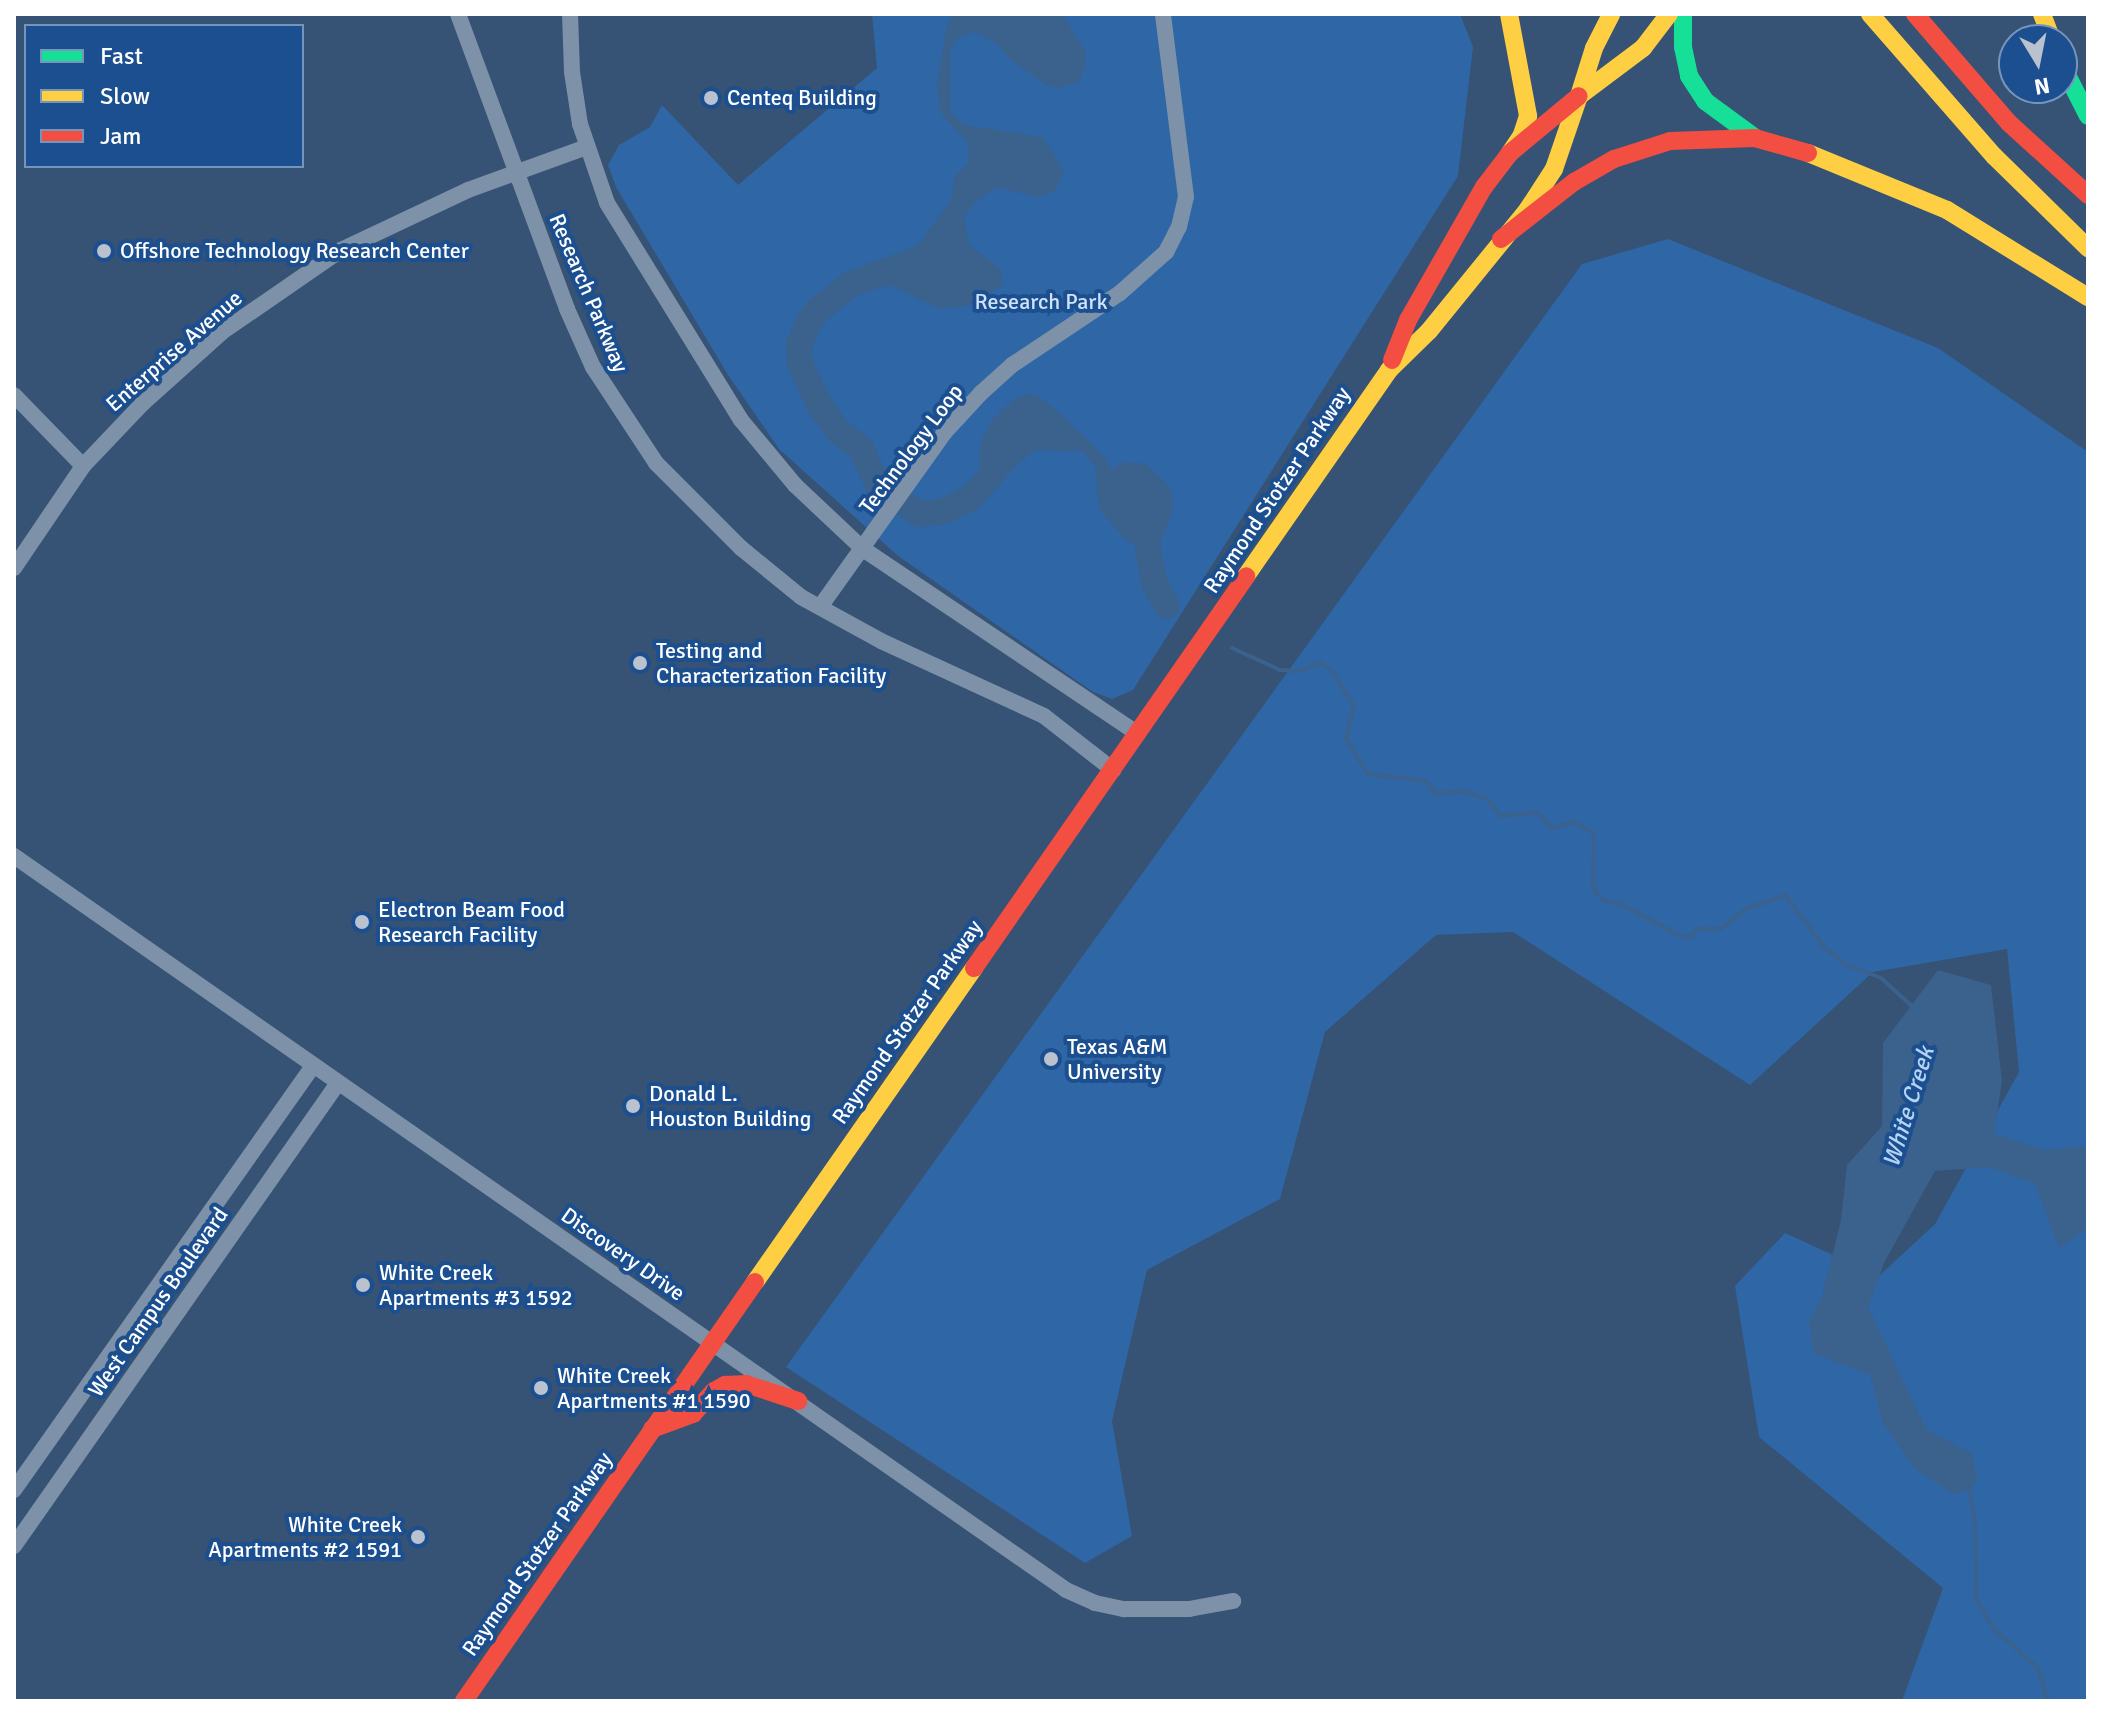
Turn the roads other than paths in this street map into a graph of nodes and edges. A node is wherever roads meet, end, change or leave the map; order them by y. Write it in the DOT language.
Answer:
graph roads {
  1 [pos="458,14"];
  2 [pos="570,14"];
  3 [pos="1163,14"];
  4 [pos="1509,14"];
  5 [pos="1611,14"];
  6 [pos="1669,14"];
  7 [pos="1683,14"];
  8 [pos="1870,14"];
  9 [pos="1915,14"];
  10 [pos="1579,96"];
  11 [pos="2078,96"];
  12 [pos="2088,116"];
  13 [pos="1755,138"];
  14 [pos="587,147"];
  15 [pos="1510,153"];
  16 [pos="514,172"];
  17 [pos="2088,195"];
  18 [pos="1501,239"];
  19 [pos="2088,248"];
  20 [pos="2088,297"];
  21 [pos="1389,370"];
  22 [pos="14,395"];
  23 [pos="83,466"];
  24 [pos="863,549"];
  25 [pos="14,568"];
  26 [pos="820,607"];
  27 [pos="1138,734"];
  28 [pos="1113,770"];
  29 [pos="14,856"];
  30 [pos="313,1066"];
  31 [pos="338,1083"];
  32 [pos="227,1190"];
  33 [pos="251,1206"];
  34 [pos="712,1342"];
  35 [pos="798,1401"];
  36 [pos="652,1429"];
  37 [pos="14,1490"];
  38 [pos="14,1546"];
  39 [pos="1233,1601"];
  40 [pos="464,1701"];
  1 -- 16 [label="street, Research Parkway"];
  2 -- 14 [label="street"];
  3 -- 24 [label="street, Technology Loop"];
  4 -- 15 [label="main road"];
  5 -- 10 [label="main road, Raymond Stotzer Parkway"];
  6 -- 10 [label="main road, Raymond Stotzer Parkway"];
  7 -- 13 [label="main road"];
  8 -- 19 [label="main road"];
  9 -- 17 [label="main road"];
  10 -- 15 [label="main road, Raymond Stotzer Parkway"];
  10 -- 18 [label="main road, Raymond Stotzer Parkway"];
  11 -- 12 [label="main road"];
  13 -- 18 [label="main road"];
  13 -- 20 [label="main road"];
  14 -- 16 [label="street, Enterprise Avenue"];
  14 -- 24 [label="street"];
  15 -- 21 [label="main road, Raymond Stotzer Parkway"];
  16 -- 23 [label="street, Enterprise Avenue"];
  16 -- 26 [label="street, Research Parkway"];
  18 -- 21 [label="main road, Raymond Stotzer Parkway"];
  21 -- 27 [label="main road, Raymond Stotzer Parkway"];
  22 -- 23 [label="street"];
  23 -- 25 [label="street, Enterprise Avenue"];
  24 -- 26 [label="street, Technology Loop"];
  24 -- 27 [label="street"];
  26 -- 28 [label="street, Research Parkway"];
  27 -- 28 [label="main road, Raymond Stotzer Parkway"];
  28 -- 34 [label="main road, Raymond Stotzer Parkway"];
  29 -- 30 [label="street, Discovery Drive"];
  30 -- 31 [label="street, Discovery Drive"];
  30 -- 32 [label="street, West Campus Boulevard"];
  31 -- 33 [label="street, West Campus Boulevard"];
  31 -- 34 [label="street, Discovery Drive"];
  32 -- 33 [label="street"];
  32 -- 37 [label="street, West Campus Boulevard"];
  33 -- 38 [label="street, West Campus Boulevard"];
  34 -- 35 [label="street, Discovery Drive"];
  34 -- 36 [label="main road, Raymond Stotzer Parkway"];
  35 -- 36 [label="main road"];
  35 -- 39 [label="street, Discovery Drive"];
  36 -- 40 [label="main road, Raymond Stotzer Parkway"];
}
